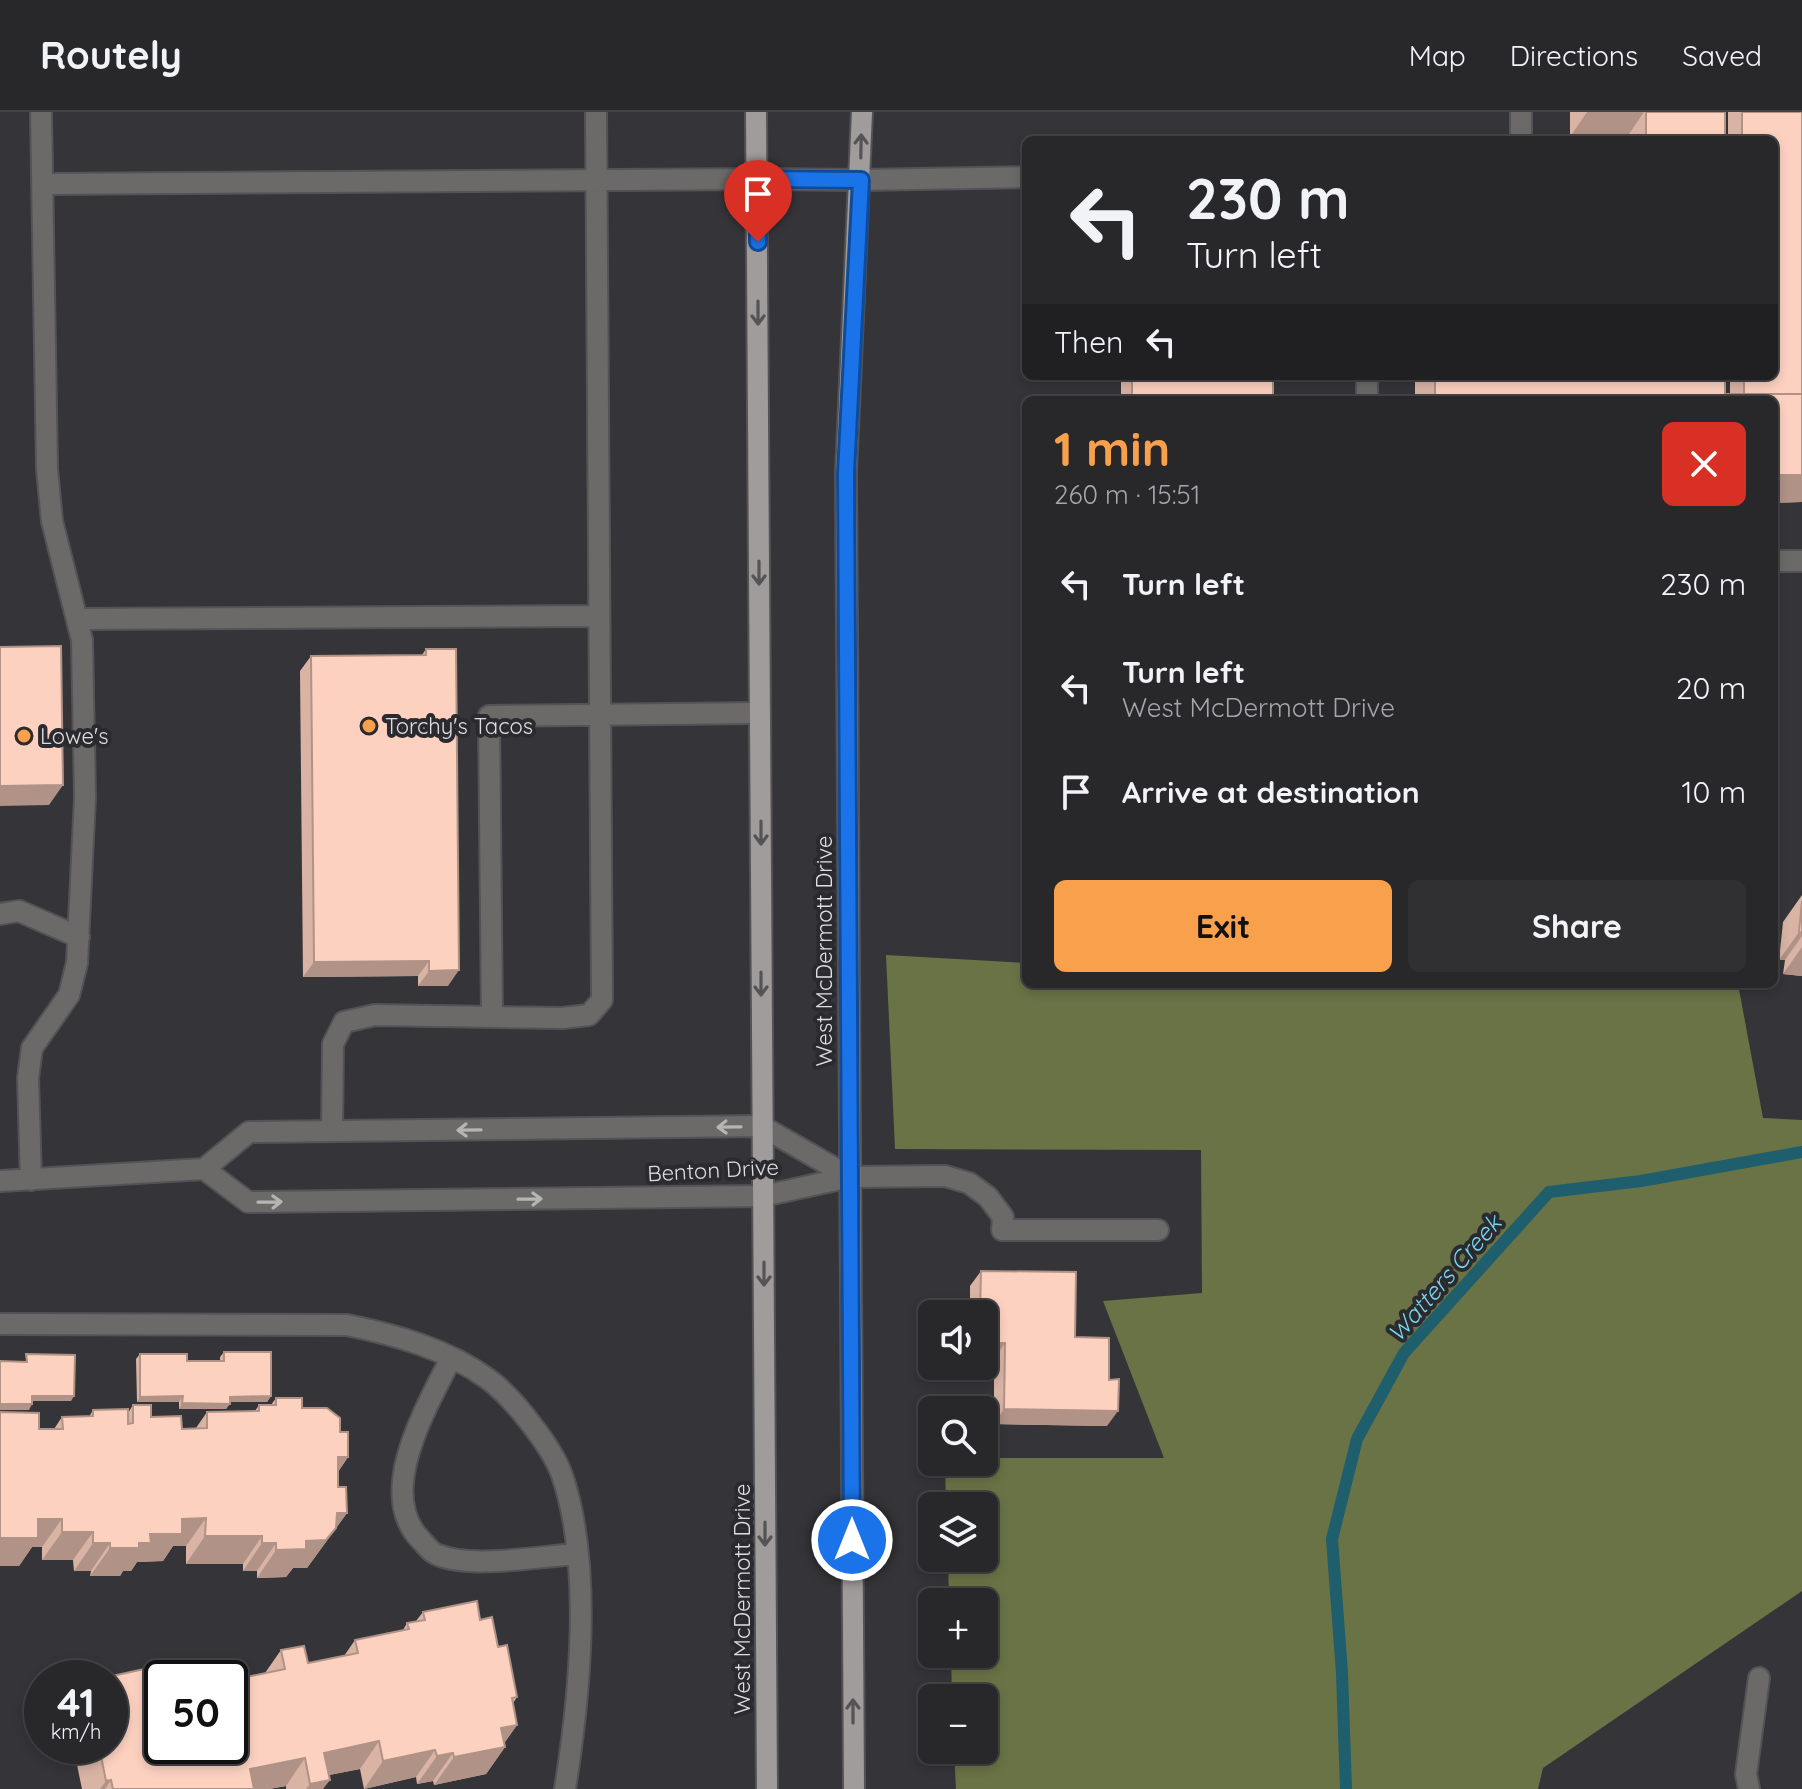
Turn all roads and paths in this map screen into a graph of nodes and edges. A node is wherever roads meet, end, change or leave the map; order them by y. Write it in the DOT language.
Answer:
graph roads {
  1 [pos="41,112"];
  2 [pos="596,112"];
  3 [pos="756,112"];
  4 [pos="862,112"];
  5 [pos="1521,112"];
  6 [pos="1521,136"];
  7 [pos="1022,177"];
  8 [pos="757,179"];
  9 [pos="597,180"];
  10 [pos="861,180"];
  11 [pos="42,184"];
  12 [pos="1778,561"];
  13 [pos="1802,561"];
  14 [pos="599,616"];
  15 [pos="78,619"];
  16 [pos="760,713"];
  17 [pos="600,715"];
  18 [pos="0,914"];
  19 [pos="79,937"];
  20 [pos="492,1017"];
  21 [pos="761,1126"];
  22 [pos="332,1131"];
  23 [pos="204,1169"];
  24 [pos="850,1177"];
  25 [pos="31,1180"];
  26 [pos="0,1181"];
  27 [pos="763,1196"];
  28 [pos="1158,1230"];
  29 [pos="0,1324"];
  30 [pos="451,1358"];
  31 [pos="578,1554"];
  32 [pos="1759,1678"];
  33 [pos="565,1789"];
  34 [pos="767,1789"];
  35 [pos="854,1789"];
  36 [pos="1749,1789"];
  1 -- 11 [label="street"];
  2 -- 9 [label="street"];
  3 -- 8 [label="main road, West McDermott Drive"];
  10 -- 4 [label="main road, West McDermott Drive, one-way"];
  5 -- 6 [label="street"];
  7 -- 10 [label="street"];
  8 -- 9 [label="street"];
  8 -- 10 [label="main road"];
  8 -- 16 [label="main road, West McDermott Drive, one-way"];
  9 -- 11 [label="street"];
  9 -- 14 [label="street"];
  10 -- 24 [label="main road, West McDermott Drive"];
  11 -- 15 [label="street"];
  12 -- 13 [label="street"];
  14 -- 15 [label="street"];
  14 -- 17 [label="street"];
  15 -- 19 [label="street"];
  16 -- 17 [label="street"];
  16 -- 21 [label="main road, West McDermott Drive, one-way"];
  17 -- 20 [label="street"];
  17 -- 20 [label="street"];
  18 -- 19 [label="street"];
  19 -- 25 [label="street"];
  20 -- 22 [label="street"];
  21 -- 22 [label="street, Benton Drive, one-way"];
  21 -- 24 [label="street, Benton Drive"];
  21 -- 27 [label="main road, West McDermott Drive"];
  22 -- 23 [label="street, Benton Drive"];
  23 -- 25 [label="street"];
  23 -- 27 [label="street, Benton Drive, one-way"];
  24 -- 27 [label="street, Benton Drive"];
  24 -- 28 [label="street"];
  35 -- 24 [label="main road, West McDermott Drive, one-way"];
  25 -- 26 [label="street"];
  27 -- 34 [label="main road, West McDermott Drive, one-way"];
  29 -- 30 [label="street"];
  30 -- 31 [label="street"];
  30 -- 31 [label="street"];
  31 -- 33 [label="street"];
  32 -- 36 [label="street"];
}
